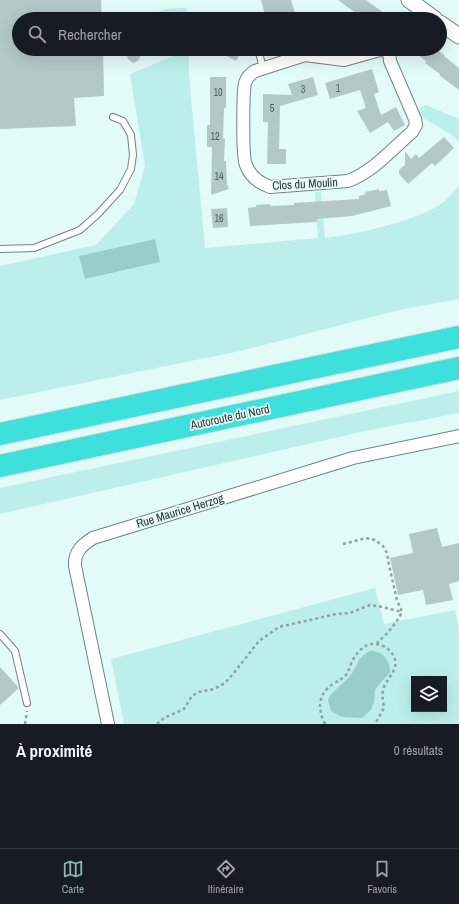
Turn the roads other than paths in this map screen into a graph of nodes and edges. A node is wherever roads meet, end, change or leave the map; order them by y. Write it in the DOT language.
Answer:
graph roads {
  1 [pos="409,0"];
  2 [pos="418,12"];
  3 [pos="447,28"];
  4 [pos="459,36"];
  5 [pos="260,56"];
  6 [pos="302,56"];
  7 [pos="313,56"];
  8 [pos="358,56"];
  9 [pos="390,56"];
  10 [pos="263,68"];
  11 [pos="113,117"];
  12 [pos="0,249"];
  13 [pos="459,337"];
  14 [pos="459,368"];
  15 [pos="1,433"];
  16 [pos="459,436"];
  17 [pos="24,462"];
  18 [pos="0,466"];
  19 [pos="0,477"];
  20 [pos="0,634"];
  21 [pos="28,703"];
  22 [pos="108,724"];
  1 -- 2 [label="street"];
  3 -- 4 [label="street"];
  5 -- 10 [label="lane"];
  6 -- 10 [label="street, Clos du Moulin"];
  7 -- 8 [label="street, Clos du Moulin"];
  9 -- 10 [label="street, Clos du Moulin"];
  11 -- 12 [label="lane"];
  13 -- 15 [label="highway"];
  14 -- 17 [label="highway, Autoroute du Nord"];
  16 -- 22 [label="street, Rue Maurice Herzog"];
  17 -- 18 [label="highway, Autoroute du Nord"];
  17 -- 19 [label="highway"];
  20 -- 21 [label="lane"];
}
